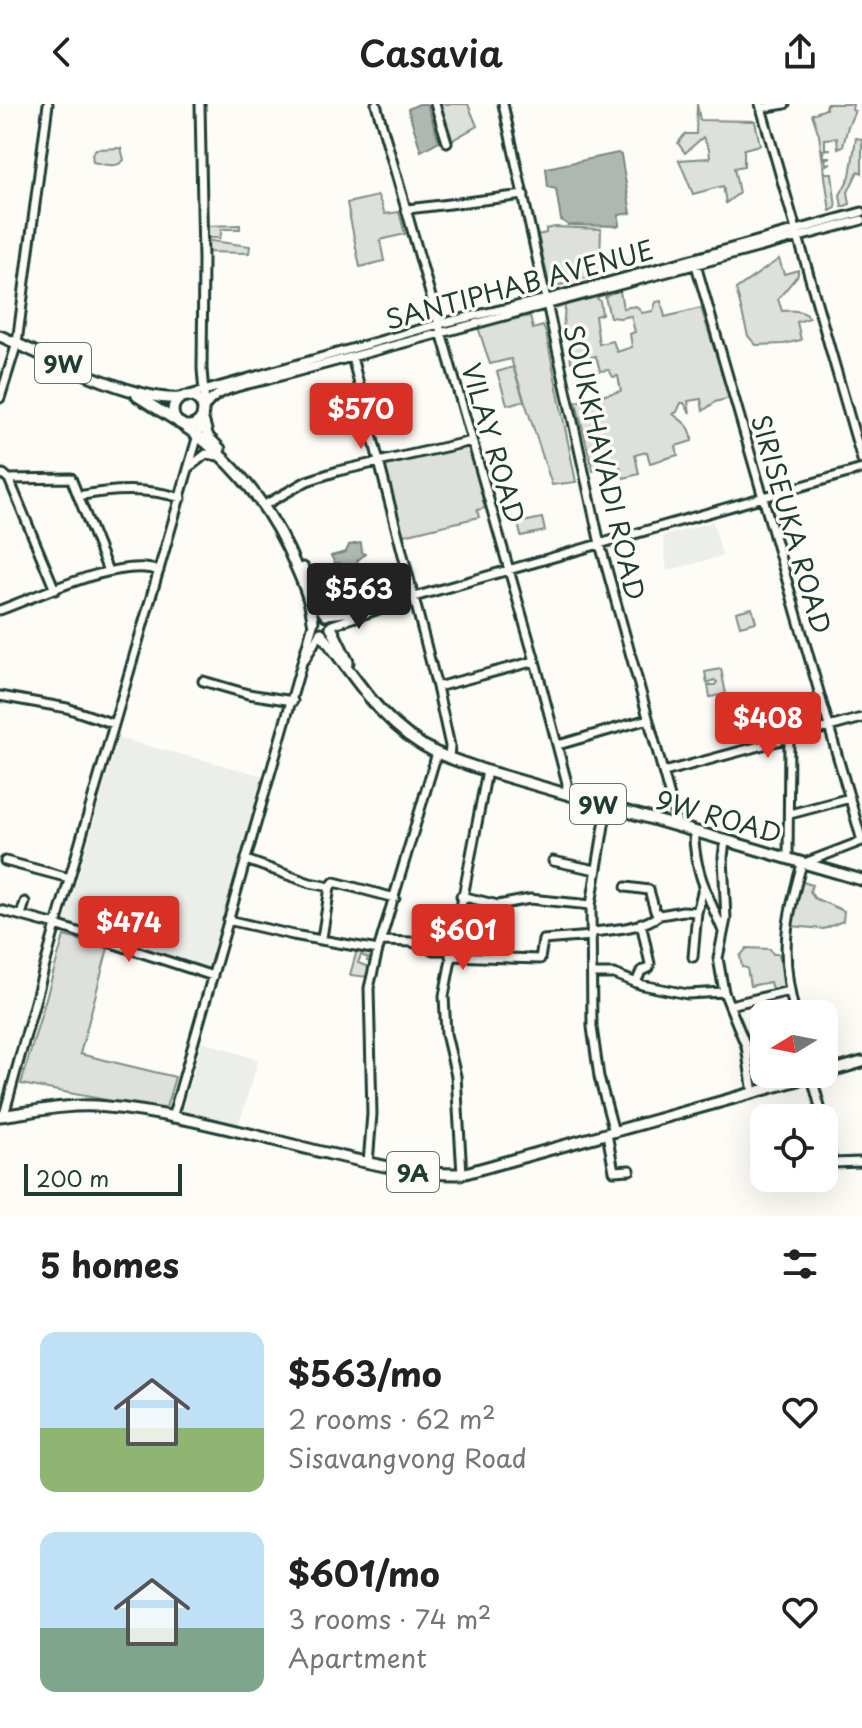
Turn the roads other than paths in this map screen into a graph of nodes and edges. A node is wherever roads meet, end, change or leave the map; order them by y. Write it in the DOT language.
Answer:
graph roads {
  1 [pos="48,104"];
  2 [pos="200,104"];
  3 [pos="376,104"];
  4 [pos="435,104"];
  5 [pos="503,104"];
  6 [pos="785,104"];
  7 [pos="760,106"];
  8 [pos="447,142"];
  9 [pos="524,195"];
  10 [pos="408,209"];
  11 [pos="862,212"];
  12 [pos="862,220"];
  13 [pos="798,234"];
  14 [pos="696,265"];
  15 [pos="548,302"];
  16 [pos="439,324"];
  17 [pos="442,333"];
  18 [pos="0,336"];
  19 [pos="17,343"];
  20 [pos="352,357"];
  21 [pos="127,390"];
  22 [pos="205,391"];
  23 [pos="183,397"];
  24 [pos="0,398"];
  25 [pos="203,414"];
  26 [pos="178,423"];
  27 [pos="199,438"];
  28 [pos="472,441"];
  29 [pos="220,456"];
  30 [pos="862,460"];
  31 [pos="379,464"];
  32 [pos="190,466"];
  33 [pos="237,469"];
  34 [pos="862,469"];
  35 [pos="3,474"];
  36 [pos="78,496"];
  37 [pos="181,498"];
  38 [pos="765,499"];
  39 [pos="268,503"];
  40 [pos="600,544"];
  41 [pos="509,569"];
  42 [pos="108,571"];
  43 [pos="159,571"];
  44 [pos="55,590"];
  45 [pos="414,597"];
  46 [pos="0,610"];
  47 [pos="329,620"];
  48 [pos="313,622"];
  49 [pos="320,633"];
  50 [pos="334,650"];
  51 [pos="306,657"];
  52 [pos="535,661"];
  53 [pos="203,681"];
  54 [pos="358,683"];
  55 [pos="437,687"];
  56 [pos="0,696"];
  57 [pos="293,701"];
  58 [pos="862,718"];
  59 [pos="648,719"];
  60 [pos="114,724"];
  61 [pos="829,728"];
  62 [pos="789,740"];
  63 [pos="558,745"];
  64 [pos="437,753"];
  65 [pos="449,758"];
  66 [pos="487,771"];
  67 [pos="664,772"];
  68 [pos="566,794"];
  69 [pos="850,798"];
  70 [pos="607,807"];
  71 [pos="790,814"];
  72 [pos="678,826"];
  73 [pos="694,831"];
  74 [pos="725,841"];
  75 [pos="862,841"];
  76 [pos="788,859"];
  77 [pos="246,860"];
  78 [pos="5,861"];
  79 [pos="553,861"];
  80 [pos="802,864"];
  81 [pos="596,870"];
  82 [pos="69,878"];
  83 [pos="862,880"];
  84 [pos="704,885"];
  85 [pos="330,887"];
  86 [pos="626,887"];
  87 [pos="461,896"];
  88 [pos="395,898"];
  89 [pos="25,902"];
  90 [pos="591,905"];
  91 [pos="0,910"];
  92 [pos="697,912"];
  93 [pos="21,915"];
  94 [pos="659,915"];
  95 [pos="228,920"];
  96 [pos="641,923"];
  97 [pos="56,925"];
  98 [pos="722,929"];
  99 [pos="592,934"];
  100 [pos="322,938"];
  101 [pos="382,941"];
  102 [pos="378,950"];
  103 [pos="451,953"];
  104 [pos="693,957"];
  105 [pos="592,974"];
  106 [pos="213,976"];
  107 [pos="636,983"];
  108 [pos="789,991"];
  109 [pos="724,992"];
  110 [pos="791,1000"];
  111 [pos="730,1005"];
  112 [pos="862,1062"];
  113 [pos="838,1068"];
  114 [pos="770,1088"];
  115 [pos="753,1093"];
  116 [pos="2,1116"];
  117 [pos="172,1118"];
  118 [pos="610,1133"];
  119 [pos="862,1162"];
  120 [pos="368,1163"];
  121 [pos="838,1163"];
  122 [pos="630,1170"];
  123 [pos="462,1174"];
  1 -- 19 [label="street"];
  2 -- 22 [label="street"];
  3 -- 10 [label="street, VILAY ROAD"];
  4 -- 8 [label="street"];
  5 -- 9 [label="street, SOUKKHAVADI ROAD"];
  6 -- 7 [label="street"];
  7 -- 13 [label="street"];
  9 -- 10 [label="street"];
  9 -- 15 [label="street, SOUKKHAVADI ROAD"];
  10 -- 16 [label="street, VILAY ROAD"];
  11 -- 13 [label="street, SANTIPHAB AVENUE"];
  12 -- 13 [label="street, SANTIPHAB AVENUE"];
  13 -- 14 [label="street, SANTIPHAB AVENUE"];
  13 -- 15 [label="street, SANTIPHAB AVENUE"];
  13 -- 30 [label="street"];
  14 -- 15 [label="street, SANTIPHAB AVENUE"];
  14 -- 38 [label="street, SIRISEUKA ROAD"];
  15 -- 16 [label="street, SANTIPHAB AVENUE"];
  15 -- 17 [label="street, SANTIPHAB AVENUE"];
  15 -- 40 [label="street, SOUKKHAVADI ROAD"];
  16 -- 17 [label="street, VILAY ROAD"];
  16 -- 22 [label="street, SANTIPHAB AVENUE"];
  17 -- 20 [label="street, SANTIPHAB AVENUE"];
  17 -- 28 [label="street, VILAY ROAD"];
  18 -- 19 [label="main road, 9W ROAD / 9W"];
  19 -- 21 [label="main road, 9W ROAD / 9W"];
  19 -- 24 [label="street"];
  20 -- 25 [label="street, SANTIPHAB AVENUE"];
  20 -- 31 [label="street"];
  21 -- 23 [label="main road, 9W ROAD / 9W"];
  21 -- 26 [label="main road, 9W ROAD / 9W"];
  22 -- 23 [label="street, SANTIPHAB AVENUE"];
  22 -- 25 [label="street"];
  23 -- 25 [label="main road, 9W ROAD / 9W"];
  23 -- 26 [label="main road"];
  25 -- 26 [label="main road"];
  25 -- 27 [label="street"];
  25 -- 33 [label="main road, 9W ROAD / 9W"];
  26 -- 27 [label="main road, 9W ROAD / 9W"];
  27 -- 29 [label="main road, 9W ROAD / 9W"];
  27 -- 32 [label="street"];
  28 -- 31 [label="street"];
  28 -- 41 [label="street, VILAY ROAD"];
  29 -- 32 [label="street"];
  29 -- 33 [label="main road, 9W ROAD / 9W"];
  31 -- 39 [label="street"];
  31 -- 45 [label="street"];
  32 -- 37 [label="street"];
  33 -- 39 [label="main road, 9W ROAD / 9W"];
  33 -- 48 [label="main road, 9W ROAD / 9W"];
  34 -- 38 [label="street"];
  35 -- 36 [label="street"];
  35 -- 44 [label="street"];
  36 -- 37 [label="street"];
  36 -- 42 [label="street"];
  37 -- 43 [label="street"];
  38 -- 40 [label="street"];
  38 -- 61 [label="street, SIRISEUKA ROAD"];
  39 -- 47 [label="main road, 9W ROAD / 9W"];
  40 -- 41 [label="street"];
  40 -- 59 [label="street, SOUKKHAVADI ROAD"];
  41 -- 45 [label="street"];
  41 -- 52 [label="street, VILAY ROAD"];
  42 -- 43 [label="street"];
  42 -- 44 [label="street"];
  43 -- 60 [label="street"];
  44 -- 46 [label="street"];
  45 -- 47 [label="street"];
  45 -- 55 [label="street"];
  47 -- 48 [label="main road"];
  47 -- 49 [label="main road"];
  47 -- 54 [label="main road, 9W ROAD / 9W"];
  48 -- 49 [label="main road"];
  48 -- 51 [label="street"];
  49 -- 50 [label="main road, 9W ROAD / 9W"];
  49 -- 51 [label="street"];
  50 -- 51 [label="street"];
  50 -- 54 [label="main road, 9W ROAD / 9W"];
  51 -- 57 [label="street"];
  52 -- 55 [label="street"];
  52 -- 63 [label="street, VILAY ROAD"];
  53 -- 57 [label="street"];
  54 -- 64 [label="main road, 9W ROAD / 9W"];
  55 -- 65 [label="street"];
  56 -- 60 [label="street"];
  57 -- 77 [label="street"];
  58 -- 61 [label="street"];
  59 -- 63 [label="street"];
  59 -- 67 [label="street, SOUKKHAVADI ROAD"];
  60 -- 82 [label="street"];
  61 -- 62 [label="street"];
  61 -- 69 [label="street, SIRISEUKA ROAD"];
  62 -- 67 [label="street"];
  62 -- 71 [label="street"];
  63 -- 68 [label="street, VILAY ROAD"];
  64 -- 65 [label="main road, 9W ROAD / 9W"];
  64 -- 88 [label="street"];
  65 -- 66 [label="main road, 9W ROAD / 9W"];
  66 -- 68 [label="main road, 9W ROAD / 9W"];
  66 -- 87 [label="street"];
  67 -- 72 [label="street, SOUKKHAVADI ROAD"];
  68 -- 70 [label="main road, 9W ROAD / 9W"];
  69 -- 71 [label="street"];
  69 -- 75 [label="street, SIRISEUKA ROAD"];
  70 -- 72 [label="main road, 9W ROAD / 9W"];
  70 -- 81 [label="street"];
  71 -- 76 [label="street"];
  72 -- 73 [label="main road, 9W ROAD / 9W"];
  73 -- 74 [label="main road, 9W ROAD / 9W"];
  73 -- 84 [label="street"];
  74 -- 76 [label="main road, 9W ROAD / 9W"];
  74 -- 98 [label="street"];
  75 -- 80 [label="street"];
  76 -- 80 [label="main road, 9W ROAD / 9W"];
  77 -- 85 [label="street"];
  77 -- 95 [label="street"];
  78 -- 82 [label="street"];
  79 -- 81 [label="street"];
  80 -- 83 [label="main road, 9W ROAD / 9W"];
  80 -- 108 [label="street"];
  81 -- 90 [label="street"];
  82 -- 97 [label="street"];
  84 -- 92 [label="street"];
  84 -- 98 [label="street"];
  85 -- 88 [label="street"];
  85 -- 100 [label="street"];
  86 -- 94 [label="street"];
  87 -- 90 [label="street"];
  87 -- 103 [label="street"];
  88 -- 101 [label="street"];
  89 -- 93 [label="street"];
  90 -- 99 [label="street"];
  91 -- 93 [label="street"];
  92 -- 94 [label="street"];
  92 -- 104 [label="street"];
  93 -- 97 [label="street"];
  94 -- 96 [label="street"];
  95 -- 100 [label="street"];
  95 -- 106 [label="street"];
  96 -- 99 [label="street"];
  96 -- 107 [label="street"];
  97 -- 106 [label="street"];
  97 -- 116 [label="street"];
  98 -- 109 [label="street"];
  99 -- 103 [label="street"];
  99 -- 105 [label="street"];
  100 -- 102 [label="street"];
  101 -- 102 [label="street"];
  101 -- 103 [label="street"];
  102 -- 120 [label="street"];
  103 -- 123 [label="street"];
  105 -- 107 [label="street"];
  105 -- 118 [label="street"];
  106 -- 117 [label="street"];
  107 -- 109 [label="street"];
  108 -- 110 [label="street"];
  108 -- 111 [label="street"];
  109 -- 111 [label="street"];
  111 -- 115 [label="street"];
  112 -- 113 [label="main road, 9A"];
  114 -- 115 [label="main road, 9A"];
  115 -- 118 [label="main road, 9A"];
  116 -- 117 [label="main road, 9A"];
  117 -- 120 [label="main road, 9A"];
  118 -- 122 [label="street"];
  118 -- 123 [label="main road, 9A"];
  119 -- 121 [label="street"];
  120 -- 123 [label="main road, 9A"];
}
